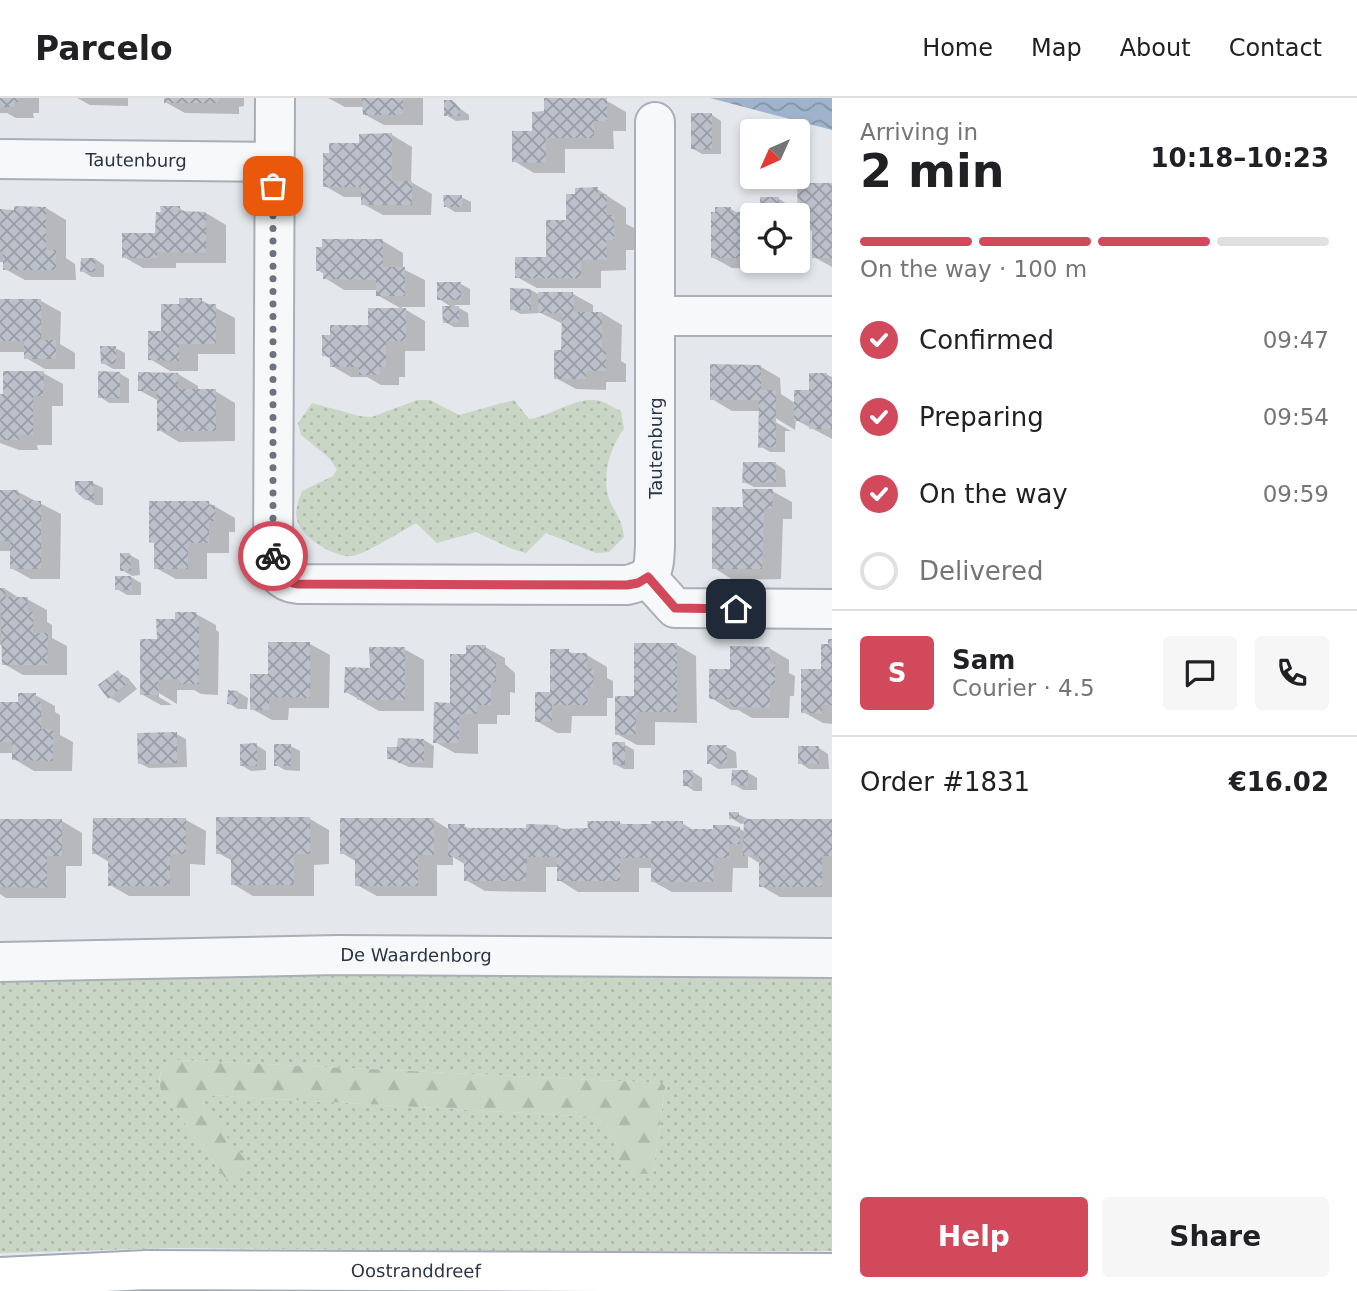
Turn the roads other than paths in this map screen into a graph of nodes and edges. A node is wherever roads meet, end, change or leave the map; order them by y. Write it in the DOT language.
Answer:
graph roads {
  1 [pos="275,98"];
  2 [pos="655,122"];
  3 [pos="0,159"];
  4 [pos="273,162"];
  5 [pos="656,316"];
  6 [pos="832,316"];
  7 [pos="648,577"];
  8 [pos="832,609"];
  9 [pos="832,958"];
  10 [pos="0,962"];
  11 [pos="832,1273"];
  12 [pos="0,1277"];
  1 -- 4 [label="street"];
  2 -- 5 [label="street, Tautenburg"];
  3 -- 4 [label="street, Tautenburg"];
  4 -- 7 [label="street"];
  5 -- 6 [label="street"];
  5 -- 7 [label="street, Tautenburg"];
  7 -- 8 [label="street"];
  9 -- 10 [label="street, De Waardenborg"];
  11 -- 12 [label="main road, Oostranddreef"];
}
